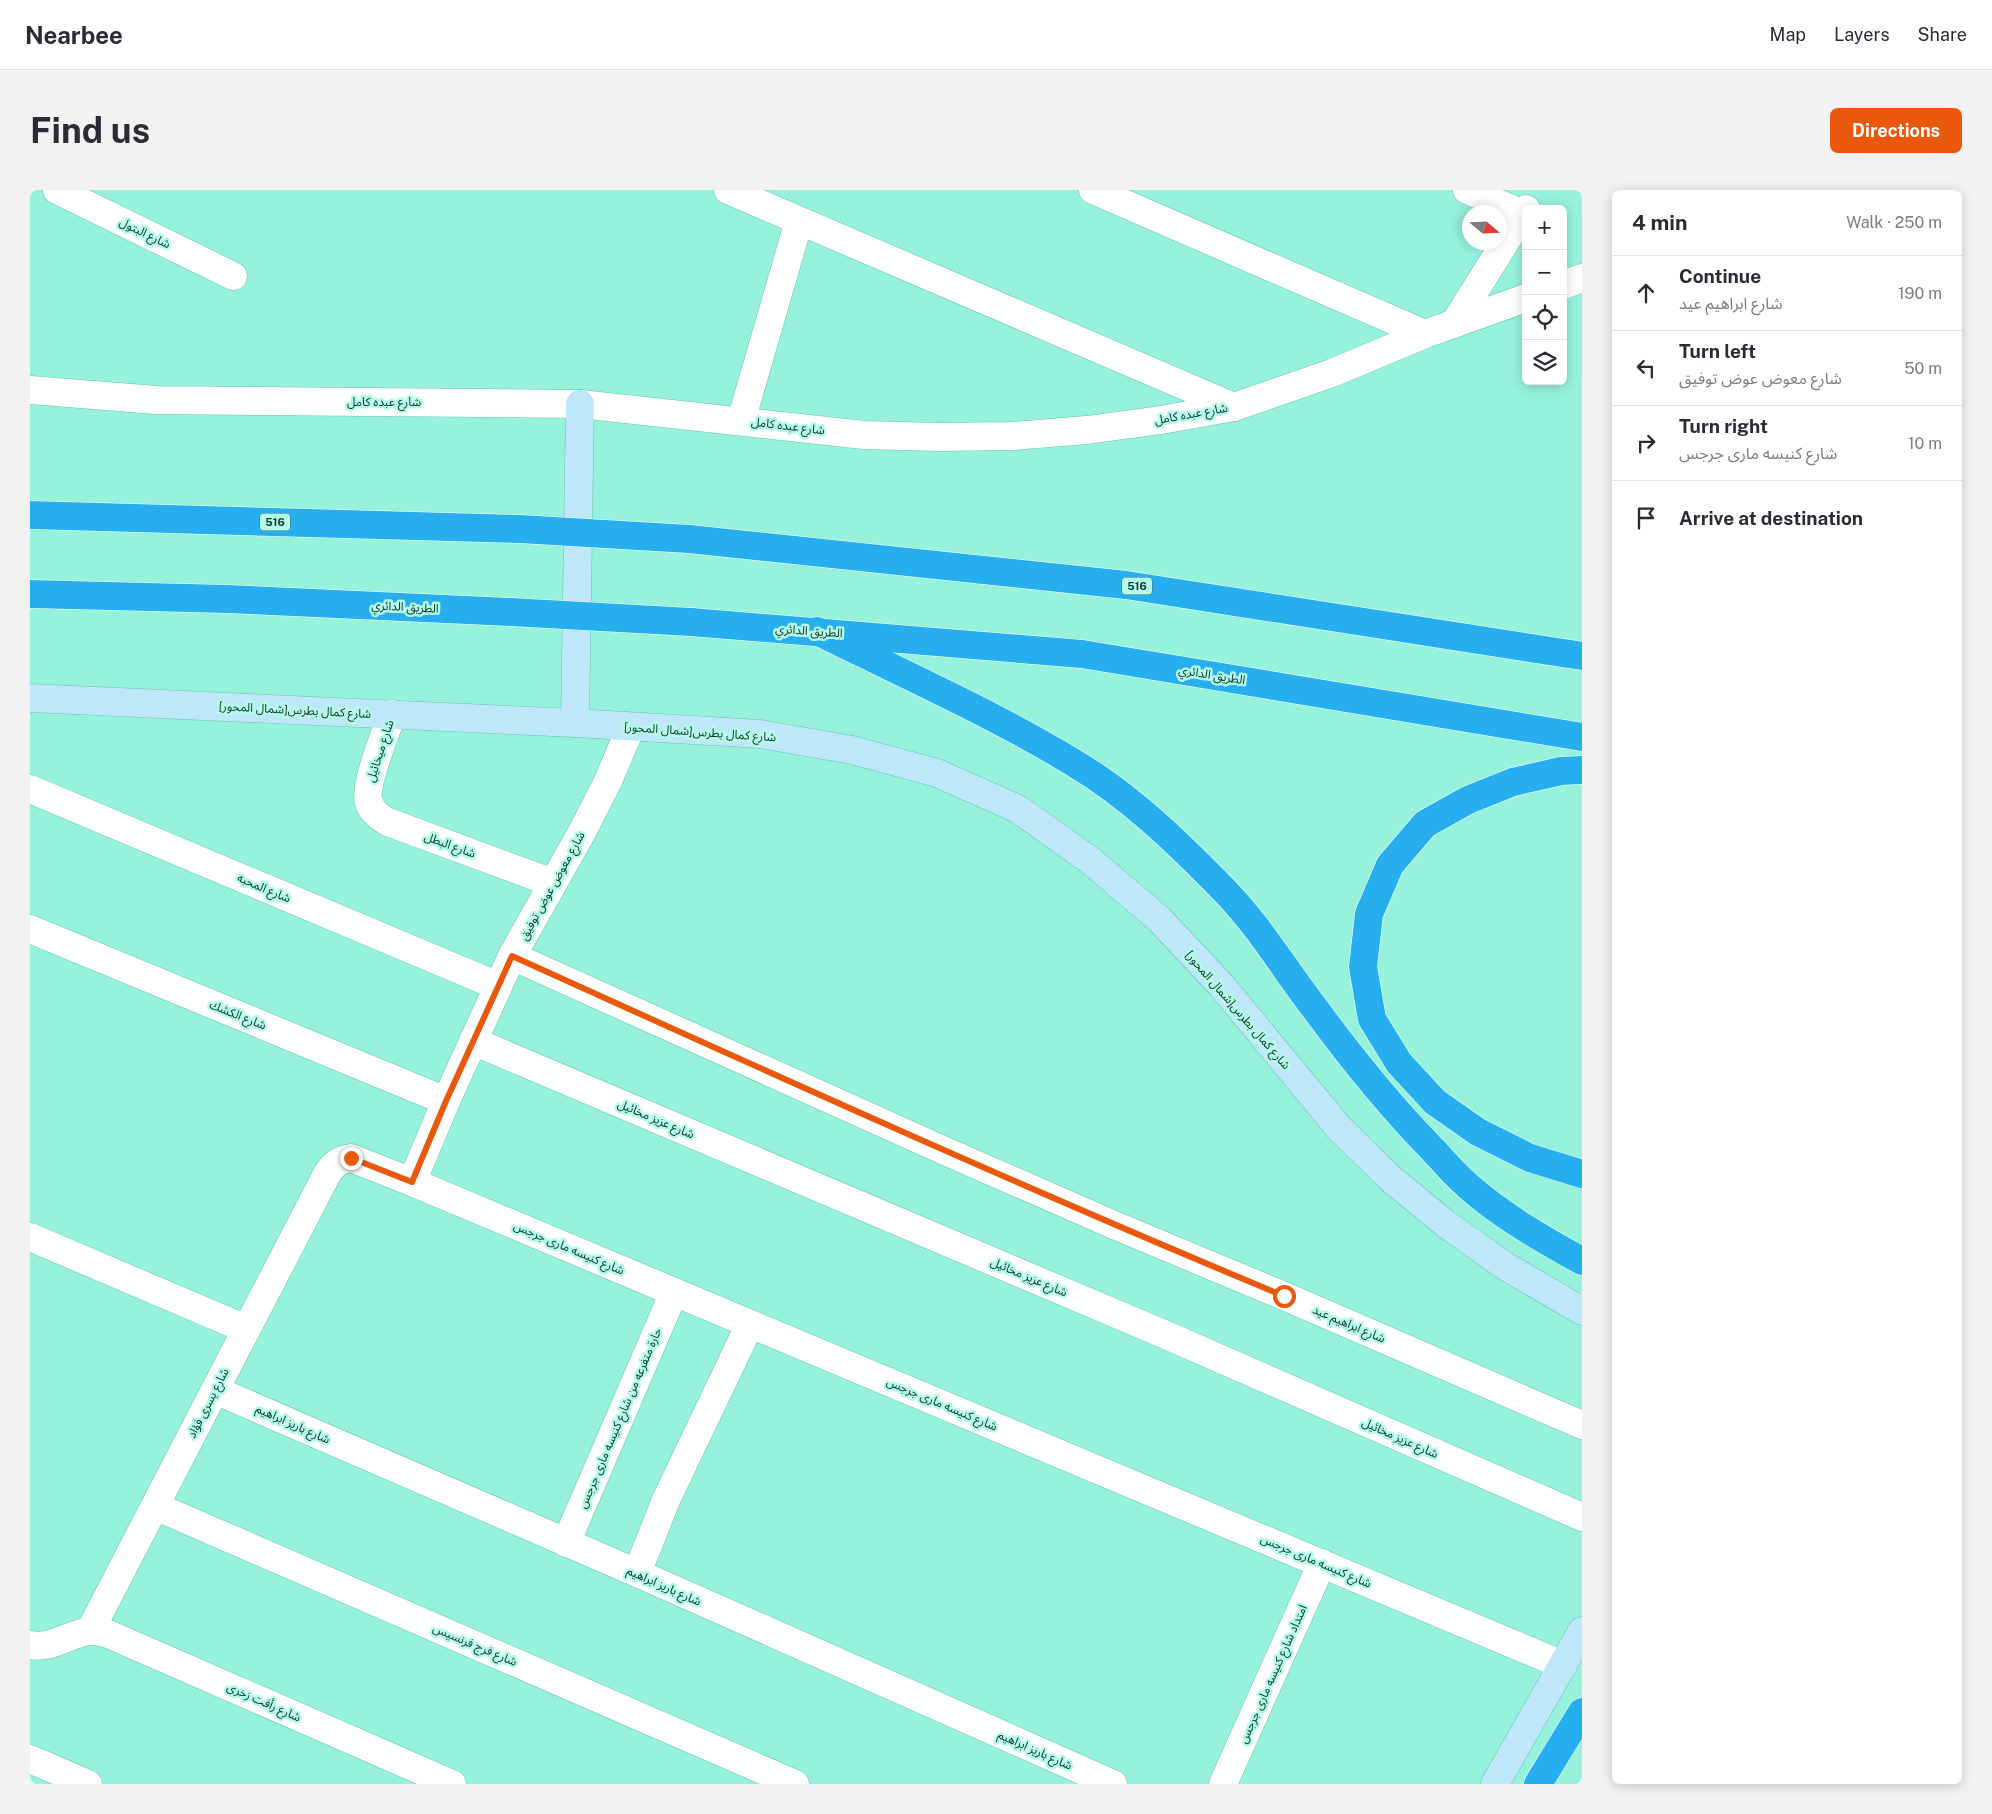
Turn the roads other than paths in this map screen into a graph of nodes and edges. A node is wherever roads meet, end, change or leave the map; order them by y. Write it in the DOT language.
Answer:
graph roads {
  1 [pos="57,190"];
  2 [pos="728,190"];
  3 [pos="1093,190"];
  4 [pos="1467,190"];
  5 [pos="1537,190"];
  6 [pos="1528,205"];
  7 [pos="1522,210"];
  8 [pos="1522,216"];
  9 [pos="799,221"];
  10 [pos="233,276"];
  11 [pos="1582,278"];
  12 [pos="1567,284"];
  13 [pos="1522,299"];
  14 [pos="1454,324"];
  15 [pos="1424,334"];
  16 [pos="30,390"];
  17 [pos="580,404"];
  18 [pos="1234,407"];
  19 [pos="741,421"];
  20 [pos="30,515"];
  21 [pos="30,594"];
  22 [pos="817,631"];
  23 [pos="1582,656"];
  24 [pos="30,698"];
  25 [pos="392,714"];
  26 [pos="575,723"];
  27 [pos="631,727"];
  28 [pos="1582,737"];
  29 [pos="1582,770"];
  30 [pos="367,788"];
  31 [pos="30,789"];
  32 [pos="553,883"];
  33 [pos="30,929"];
  34 [pos="512,956"];
  35 [pos="498,986"];
  36 [pos="474,1041"];
  37 [pos="446,1101"];
  38 [pos="1582,1174"];
  39 [pos="326,1176"];
  40 [pos="412,1182"];
  41 [pos="30,1237"];
  42 [pos="1582,1261"];
  43 [pos="674,1292"];
  44 [pos="1582,1311"];
  45 [pos="750,1324"];
  46 [pos="246,1329"];
  47 [pos="215,1390"];
  48 [pos="1582,1424"];
  49 [pos="155,1506"];
  50 [pos="1582,1517"];
  51 [pos="566,1543"];
  52 [pos="1322,1563"];
  53 [pos="637,1573"];
  54 [pos="1582,1631"];
  55 [pos="83,1633"];
  56 [pos="30,1645"];
  57 [pos="1563,1665"];
  58 [pos="1582,1712"];
  59 [pos="32,1760"];
  60 [pos="88,1784"];
  61 [pos="452,1784"];
  62 [pos="795,1784"];
  63 [pos="1113,1784"];
  64 [pos="1224,1784"];
  65 [pos="1495,1784"];
  66 [pos="1538,1784"];
  1 -- 10 [label="street, شارع البتول"];
  2 -- 9 [label="street"];
  3 -- 15 [label="street"];
  4 -- 7 [label="street"];
  5 -- 6 [label="street"];
  8 -- 14 [label="street"];
  9 -- 18 [label="street"];
  9 -- 19 [label="street"];
  11 -- 12 [label="street"];
  13 -- 14 [label="street, شارع عبده كامل"];
  14 -- 15 [label="street, شارع عبده كامل"];
  15 -- 18 [label="street, شارع عبده كامل"];
  16 -- 17 [label="street, شارع عبده كامل"];
  17 -- 19 [label="street, شارع عبده كامل"];
  17 -- 26 [label="street"];
  18 -- 19 [label="street, شارع عبده كامل"];
  20 -- 23 [label="highway, 516, bridge"];
  21 -- 22 [label="highway, الطريق الدائري, bridge"];
  22 -- 28 [label="highway, الطريق الدائري"];
  22 -- 42 [label="highway"];
  24 -- 25 [label="street, شارع كمال بطرس[شمال المحور]"];
  25 -- 26 [label="street, شارع كمال بطرس[شمال المحور]"];
  25 -- 30 [label="street, شارع ميخائيل"];
  26 -- 27 [label="street, شارع كمال بطرس[شمال المحور]"];
  27 -- 32 [label="street, شارع معوض عوض توفيق"];
  27 -- 44 [label="street, شارع كمال بطرس[شمال المحور]"];
  29 -- 38 [label="highway"];
  30 -- 32 [label="street, شارع البطل"];
  31 -- 35 [label="street, شارع المحبه"];
  32 -- 34 [label="street, شارع معوض عوض توفيق"];
  33 -- 37 [label="street, شارع الكشك"];
  34 -- 35 [label="street, شارع معوض عوض توفيق"];
  34 -- 48 [label="street, شارع ابراهيم عيد"];
  35 -- 36 [label="street, شارع معوض عوض توفيق"];
  36 -- 37 [label="street, شارع معوض عوض توفيق"];
  36 -- 50 [label="street, شارع عزيز مخائيل"];
  37 -- 40 [label="street, شارع معوض عوض توفيق"];
  39 -- 40 [label="street, شارع كنيسه مارى جرجس"];
  39 -- 46 [label="street, شارع يسرى فؤاد"];
  40 -- 43 [label="street, شارع كنيسه مارى جرجس"];
  41 -- 46 [label="street"];
  43 -- 45 [label="street, شارع كنيسه مارى جرجس"];
  43 -- 51 [label="street, حارة متفرعه من شارع كنيسه مارى جرجس"];
  45 -- 52 [label="street, شارع كنيسه مارى جرجس"];
  45 -- 53 [label="street"];
  46 -- 47 [label="street, شارع يسرى فؤاد"];
  47 -- 49 [label="street, شارع يسرى فؤاد"];
  47 -- 51 [label="street, شارع باريز ابراهيم"];
  49 -- 55 [label="street, شارع يسرى فؤاد"];
  49 -- 62 [label="street, شارع فرج فرنسيس"];
  51 -- 53 [label="street, شارع باريز ابراهيم"];
  52 -- 57 [label="street, شارع كنيسه مارى جرجس"];
  52 -- 64 [label="street, امتداد شارع كنيسه مارى جرجس"];
  53 -- 63 [label="street, شارع باريز ابراهيم"];
  54 -- 57 [label="street"];
  55 -- 56 [label="street"];
  55 -- 61 [label="street, شارع رأفت زخرى"];
  57 -- 65 [label="street"];
  58 -- 66 [label="highway"];
  59 -- 60 [label="street"];
}
